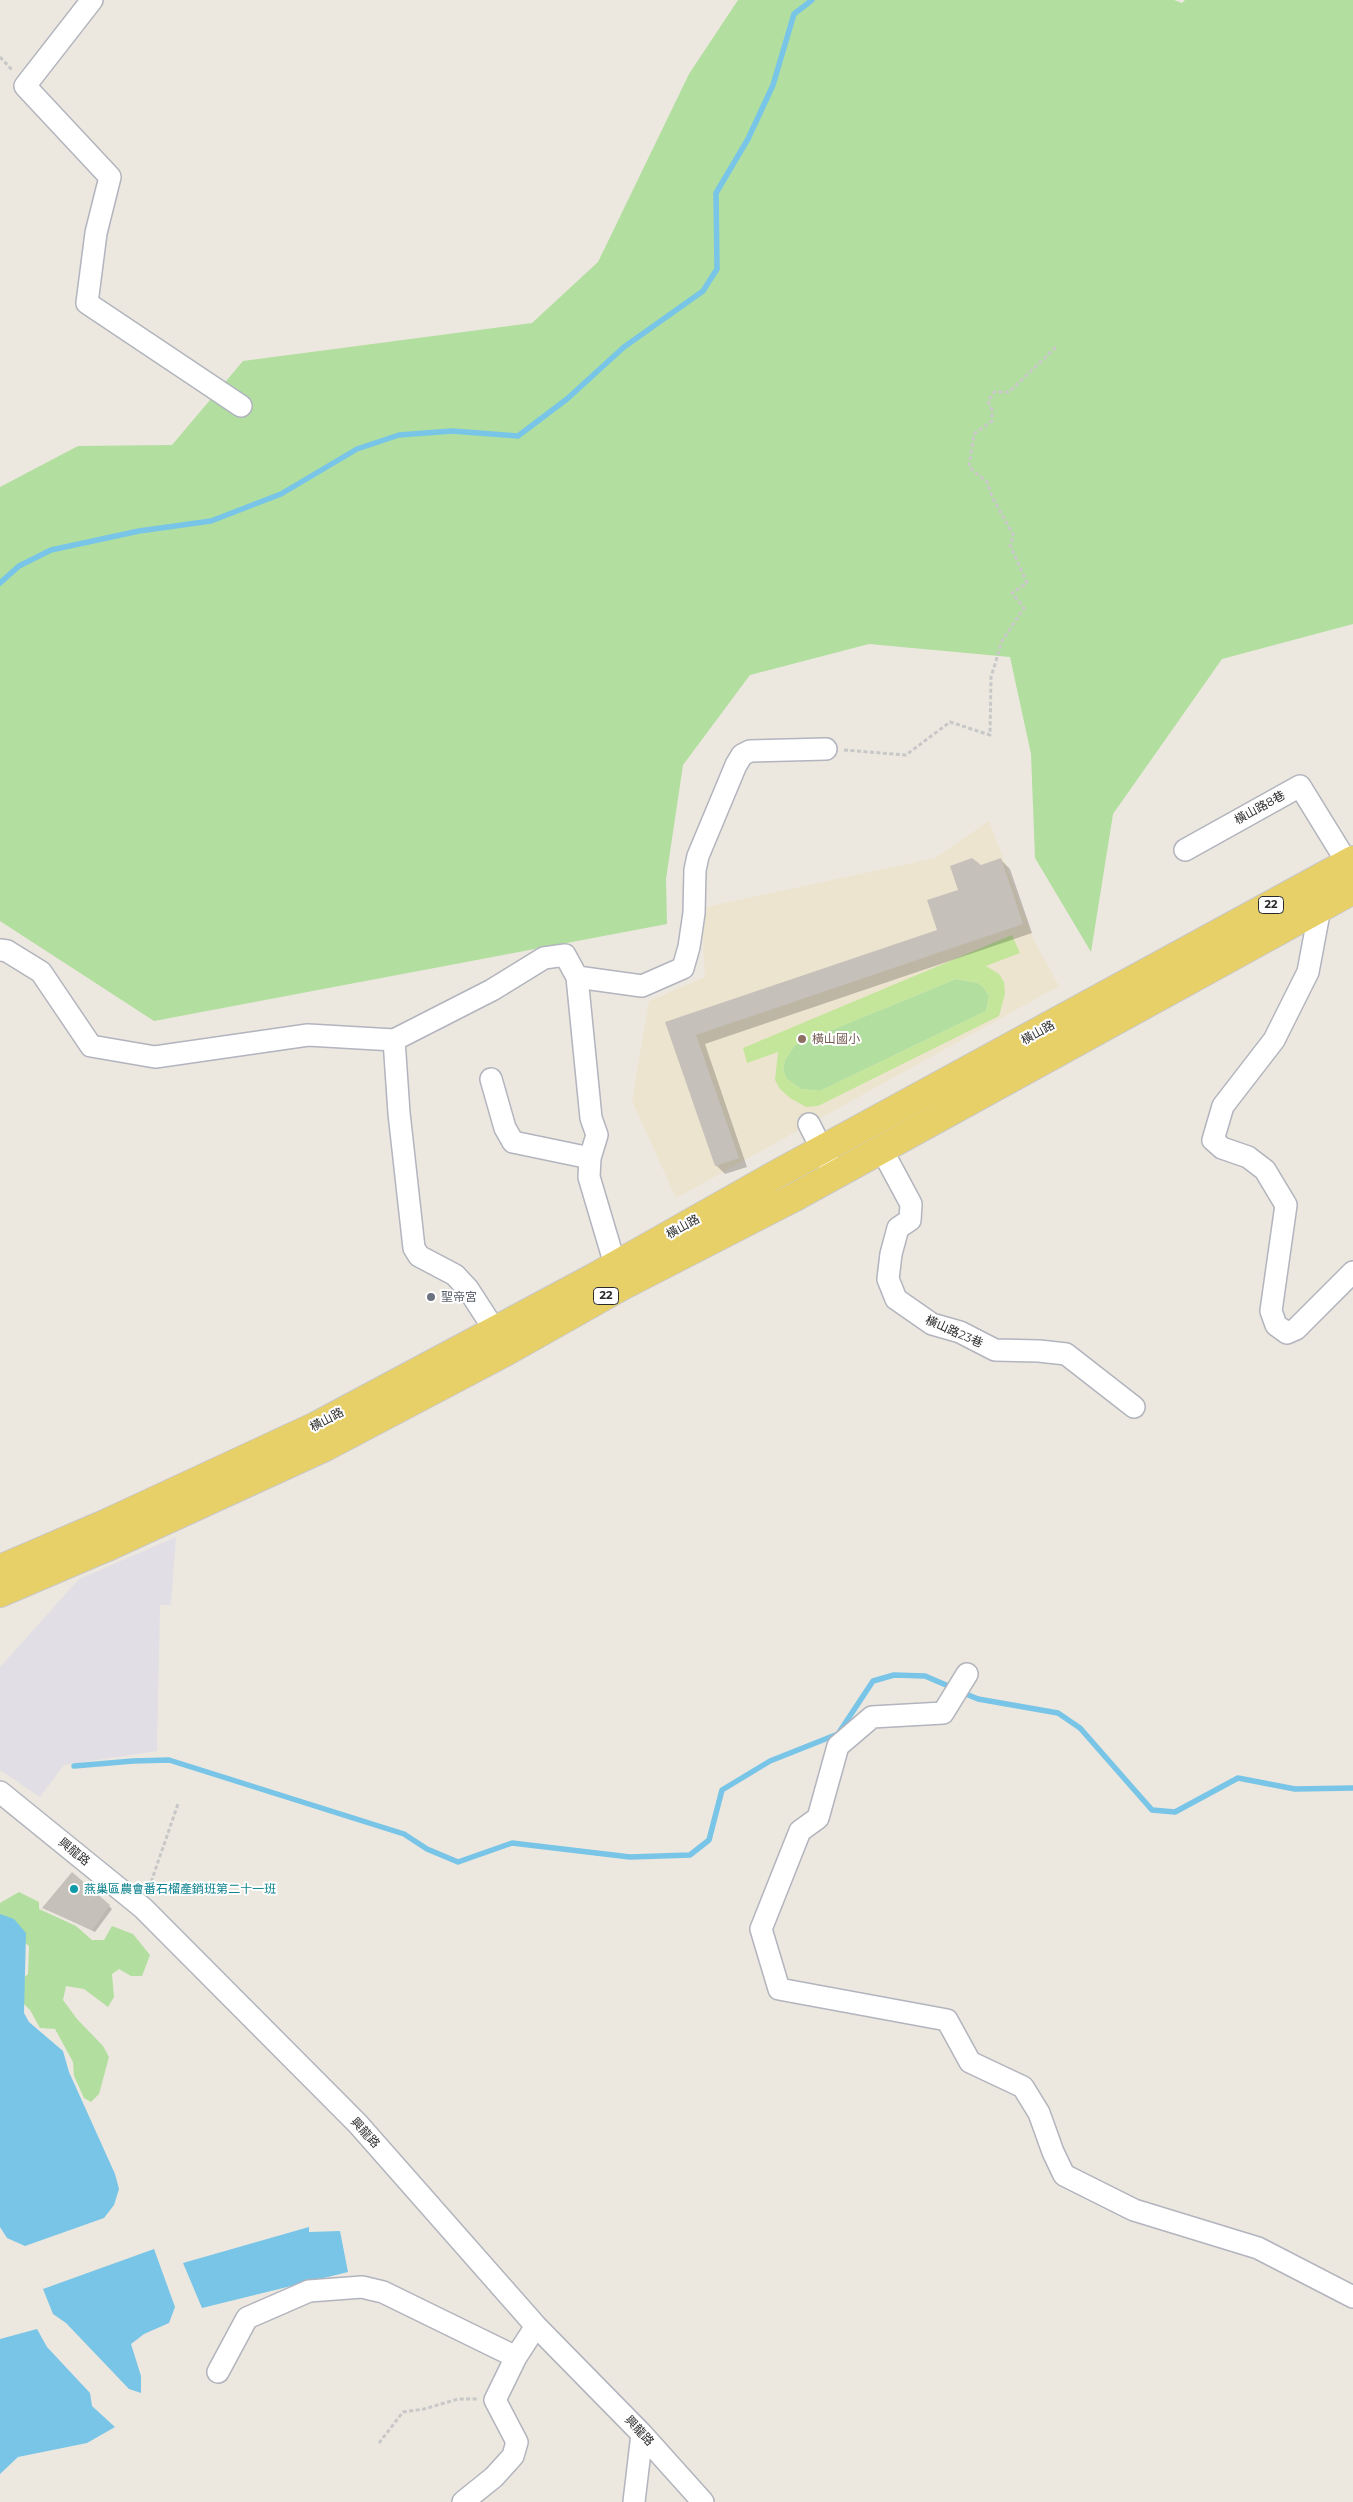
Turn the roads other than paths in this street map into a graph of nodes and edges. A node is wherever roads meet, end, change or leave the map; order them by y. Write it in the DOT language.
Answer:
graph roads {
  1 [pos="92,0"];
  2 [pos="241,406"];
  3 [pos="826,749"];
  4 [pos="1185,850"];
  5 [pos="1351,865"];
  6 [pos="1353,890"];
  7 [pos="1320,908"];
  8 [pos="0,950"];
  9 [pos="577,977"];
  10 [pos="394,1040"];
  11 [pos="491,1079"];
  12 [pos="809,1124"];
  13 [pos="822,1150"];
  14 [pos="882,1150"];
  15 [pos="590,1158"];
  16 [pos="836,1175"];
  17 [pos="1353,1272"];
  18 [pos="618,1275"];
  19 [pos="501,1340"];
  20 [pos="1134,1407"];
  21 [pos="0,1569"];
  22 [pos="0,1593"];
  23 [pos="968,1674"];
  24 [pos="0,1792"];
  25 [pos="1353,2297"];
  26 [pos="536,2326"];
  27 [pos="516,2357"];
  28 [pos="218,2372"];
  29 [pos="642,2434"];
  30 [pos="464,2502"];
  31 [pos="634,2502"];
  32 [pos="703,2502"];
  1 -- 2 [label="street"];
  3 -- 9 [label="street"];
  4 -- 5 [label="street, 橫山路8巷"];
  5 -- 13 [label="main road, 橫山路 / 22"];
  6 -- 7 [label="main road, 橫山路 / 22"];
  7 -- 14 [label="main road, 橫山路 / 22"];
  7 -- 17 [label="street"];
  8 -- 10 [label="street"];
  9 -- 10 [label="street"];
  9 -- 15 [label="street"];
  10 -- 19 [label="street"];
  11 -- 15 [label="street"];
  12 -- 13 [label="street"];
  13 -- 16 [label="street"];
  13 -- 18 [label="main road, 橫山路 / 22"];
  14 -- 16 [label="main road, 橫山路 / 22"];
  14 -- 20 [label="street, 橫山路23巷"];
  15 -- 18 [label="street"];
  16 -- 18 [label="main road, 橫山路 / 22"];
  18 -- 19 [label="main road, 橫山路 / 22"];
  19 -- 21 [label="main road, 橫山路 / 22"];
  19 -- 22 [label="main road, 橫山路 / 22"];
  23 -- 25 [label="street"];
  24 -- 26 [label="street, 興龍路"];
  26 -- 27 [label="street"];
  26 -- 29 [label="street, 興龍路"];
  27 -- 28 [label="street"];
  27 -- 30 [label="street"];
  29 -- 31 [label="street"];
  29 -- 32 [label="street, 興龍路"];
}
